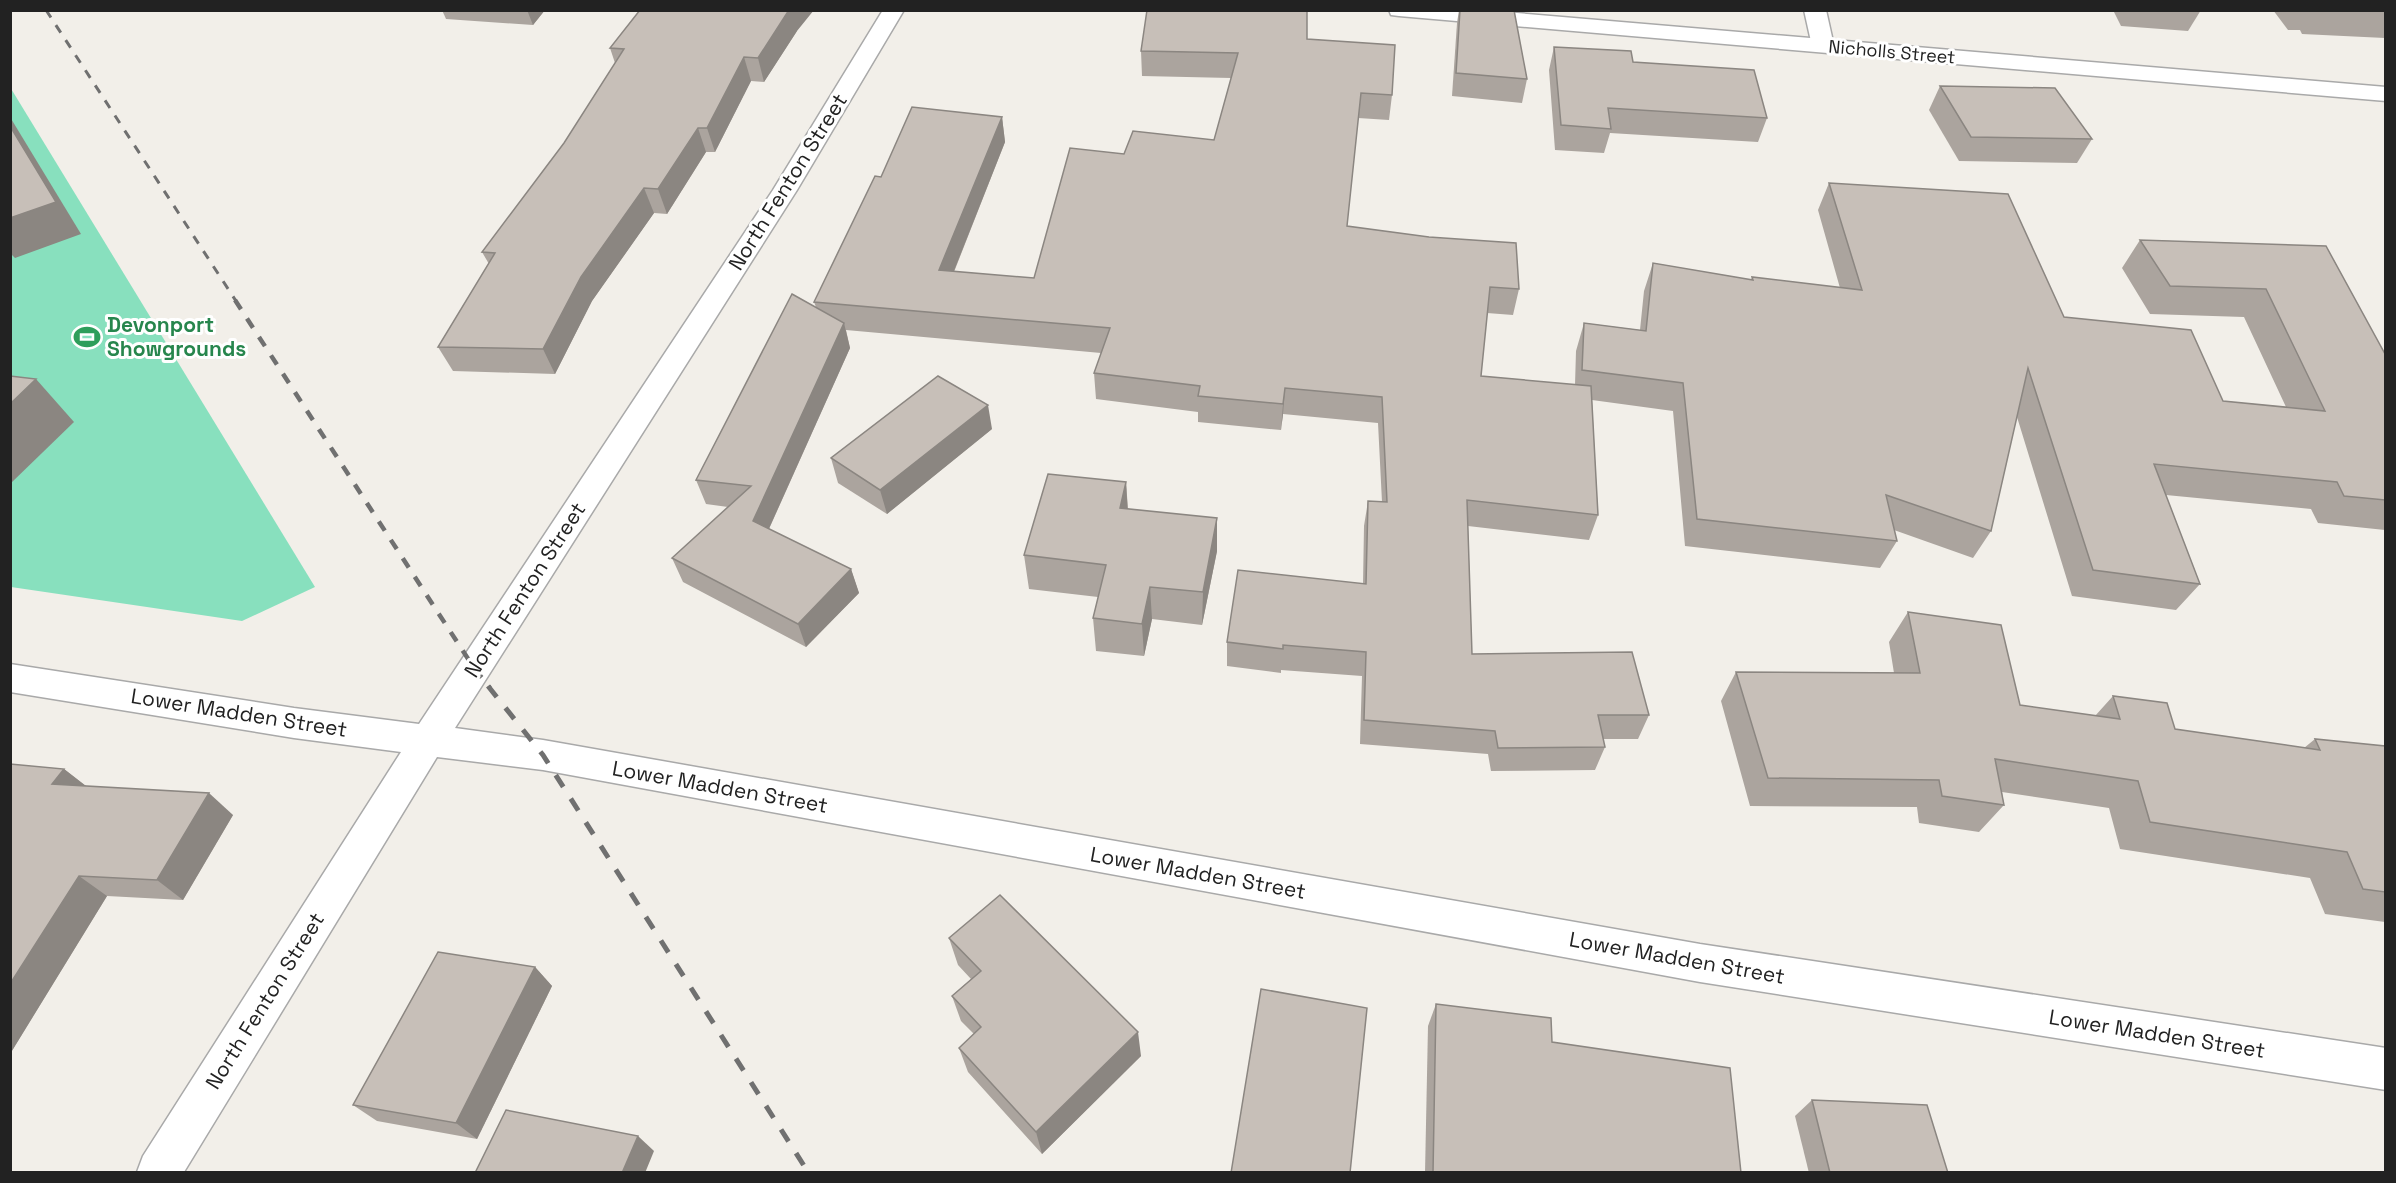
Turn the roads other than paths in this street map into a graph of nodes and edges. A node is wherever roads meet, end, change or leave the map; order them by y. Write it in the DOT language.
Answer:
graph roads {
  1 [pos="894,10"];
  2 [pos="1399,10"];
  3 [pos="1815,10"];
  4 [pos="1823,46"];
  5 [pos="2385,94"];
  6 [pos="10,678"];
  7 [pos="428,740"];
  8 [pos="2385,1069"];
  9 [pos="159,1173"];
  1 -- 7 [label="street, North Fenton Street"];
  2 -- 4 [label="street, Nicholls Street"];
  3 -- 4 [label="street"];
  4 -- 5 [label="street, Nicholls Street"];
  6 -- 7 [label="street, Lower Madden Street"];
  7 -- 8 [label="street, Lower Madden Street"];
  7 -- 9 [label="street, North Fenton Street"];
}
